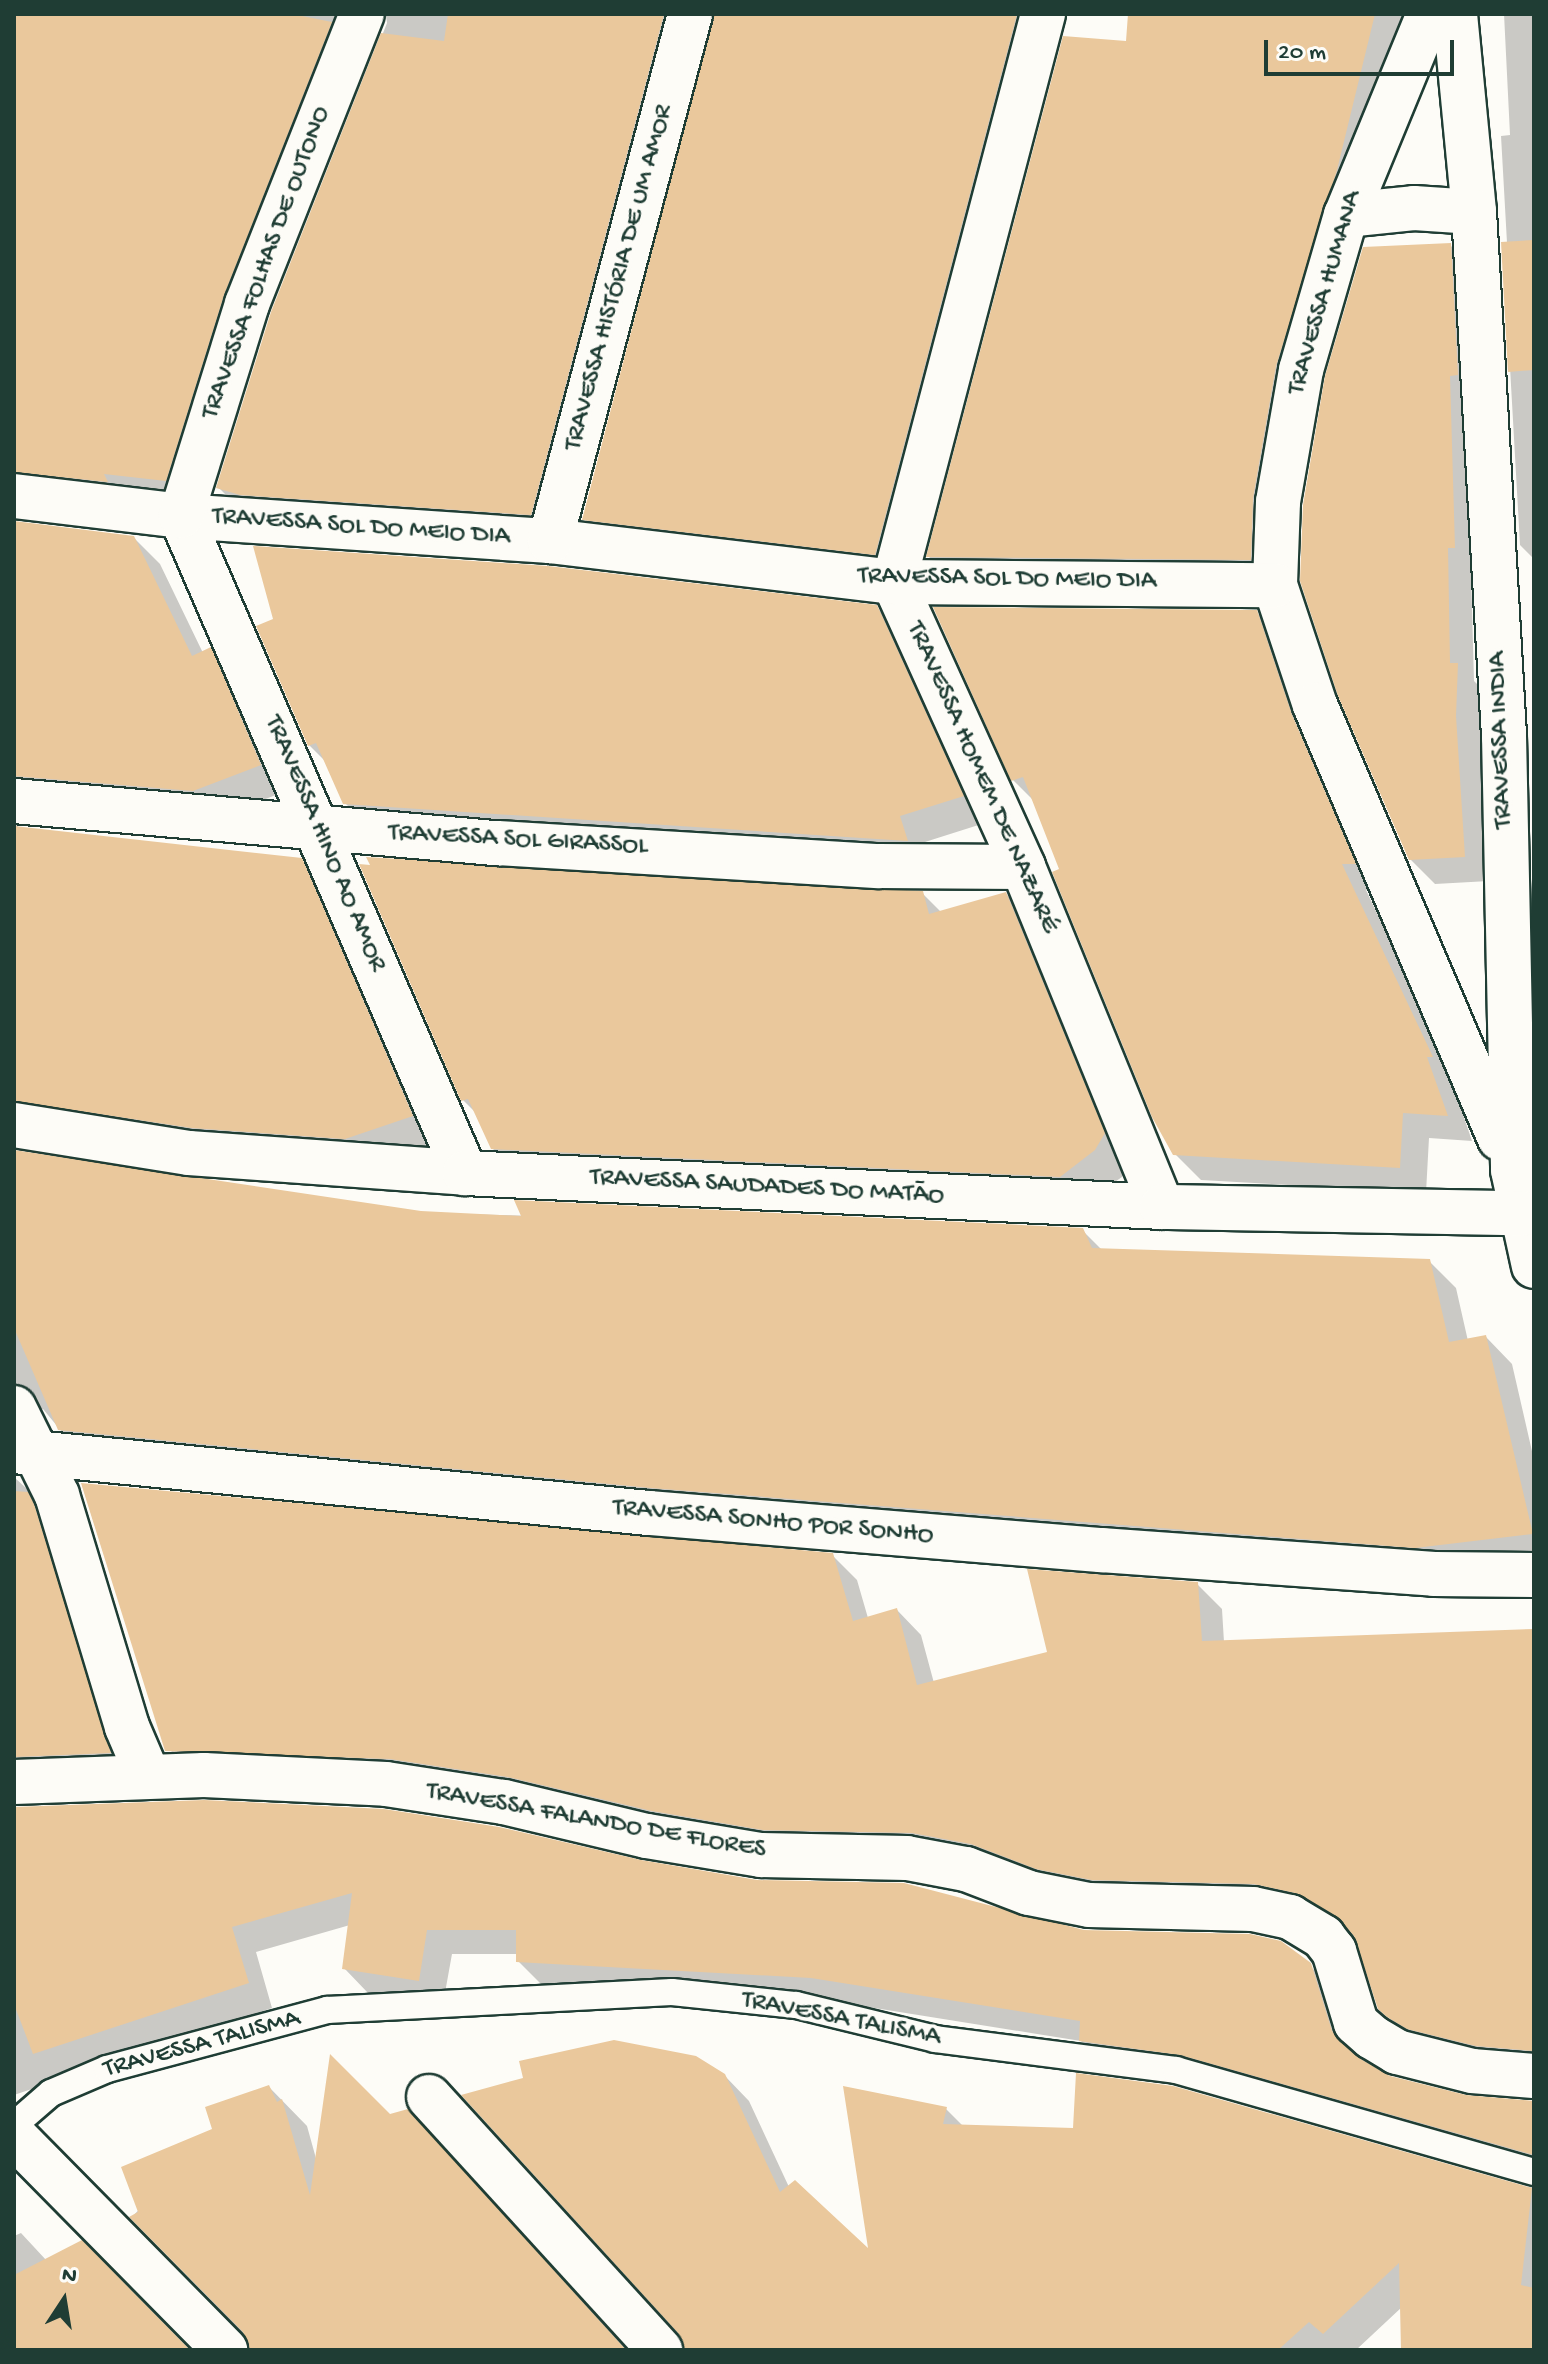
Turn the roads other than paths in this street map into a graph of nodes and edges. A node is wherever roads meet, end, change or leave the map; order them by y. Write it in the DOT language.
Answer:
graph roads {
  1 [pos="362,14"];
  2 [pos="690,14"];
  3 [pos="1043,14"];
  4 [pos="1429,14"];
  5 [pos="1455,14"];
  6 [pos="1474,212"];
  7 [pos="1346,215"];
  8 [pos="14,496"];
  9 [pos="181,516"];
  10 [pos="550,541"];
  11 [pos="894,582"];
  12 [pos="1275,585"];
  13 [pos="14,801"];
  14 [pos="314,828"];
  15 [pos="1023,867"];
  16 [pos="14,1125"];
  17 [pos="1513,1170"];
  18 [pos="465,1173"];
  19 [pos="1162,1207"];
  20 [pos="1523,1213"];
  21 [pos="1534,1266"];
  22 [pos="14,1408"];
  23 [pos="26,1453"];
  24 [pos="1534,1575"];
  25 [pos="148,1776"];
  26 [pos="14,1782"];
  27 [pos="1534,2076"];
  28 [pos="429,2097"];
  29 [pos="14,2125"];
  30 [pos="14,2136"];
  31 [pos="1534,2172"];
  32 [pos="225,2350"];
  33 [pos="660,2350"];
  1 -- 9 [label="street, TRAVESSA FOLHAS DE OUTONO"];
  2 -- 10 [label="street, TRAVESSA HISTÓRIA DE UM AMOR"];
  3 -- 11 [label="street"];
  4 -- 7 [label="street, TRAVESSA HUMANA"];
  5 -- 6 [label="street, TRAVESSA INDIA"];
  6 -- 7 [label="street"];
  6 -- 17 [label="street, TRAVESSA INDIA"];
  7 -- 12 [label="street, TRAVESSA HUMANA"];
  8 -- 9 [label="street, TRAVESSA SOL DO MEIO DIA"];
  9 -- 10 [label="street, TRAVESSA SOL DO MEIO DIA"];
  9 -- 14 [label="street, TRAVESSA HINO AO AMOR"];
  10 -- 11 [label="street, TRAVESSA SOL DO MEIO DIA"];
  11 -- 12 [label="street, TRAVESSA SOL DO MEIO DIA"];
  11 -- 15 [label="street, TRAVESSA HOMEM DE NAZARÉ"];
  12 -- 17 [label="street"];
  13 -- 14 [label="street, TRAVESSA SOL GIRASSOL"];
  14 -- 15 [label="street, TRAVESSA SOL GIRASSOL"];
  14 -- 18 [label="street, TRAVESSA HINO AO AMOR"];
  15 -- 19 [label="street, TRAVESSA HOMEM DE NAZARÉ"];
  16 -- 18 [label="street, TRAVESSA SAUDADES DO MATÃO"];
  17 -- 20 [label="street, TRAVESSA INDIA"];
  18 -- 19 [label="street, TRAVESSA SAUDADES DO MATÃO"];
  19 -- 20 [label="street, TRAVESSA SAUDADES DO MATÃO"];
  20 -- 21 [label="street, TRAVESSA INDIA"];
  22 -- 23 [label="street"];
  23 -- 24 [label="street, TRAVESSA SONHO POR SONHO"];
  23 -- 25 [label="street"];
  25 -- 26 [label="street, TRAVESSA FALANDO DE FLORES"];
  25 -- 27 [label="street, TRAVESSA FALANDO DE FLORES"];
  28 -- 33 [label="street"];
  29 -- 31 [label="lane, TRAVESSA TALISMA"];
  30 -- 32 [label="street"];
}
